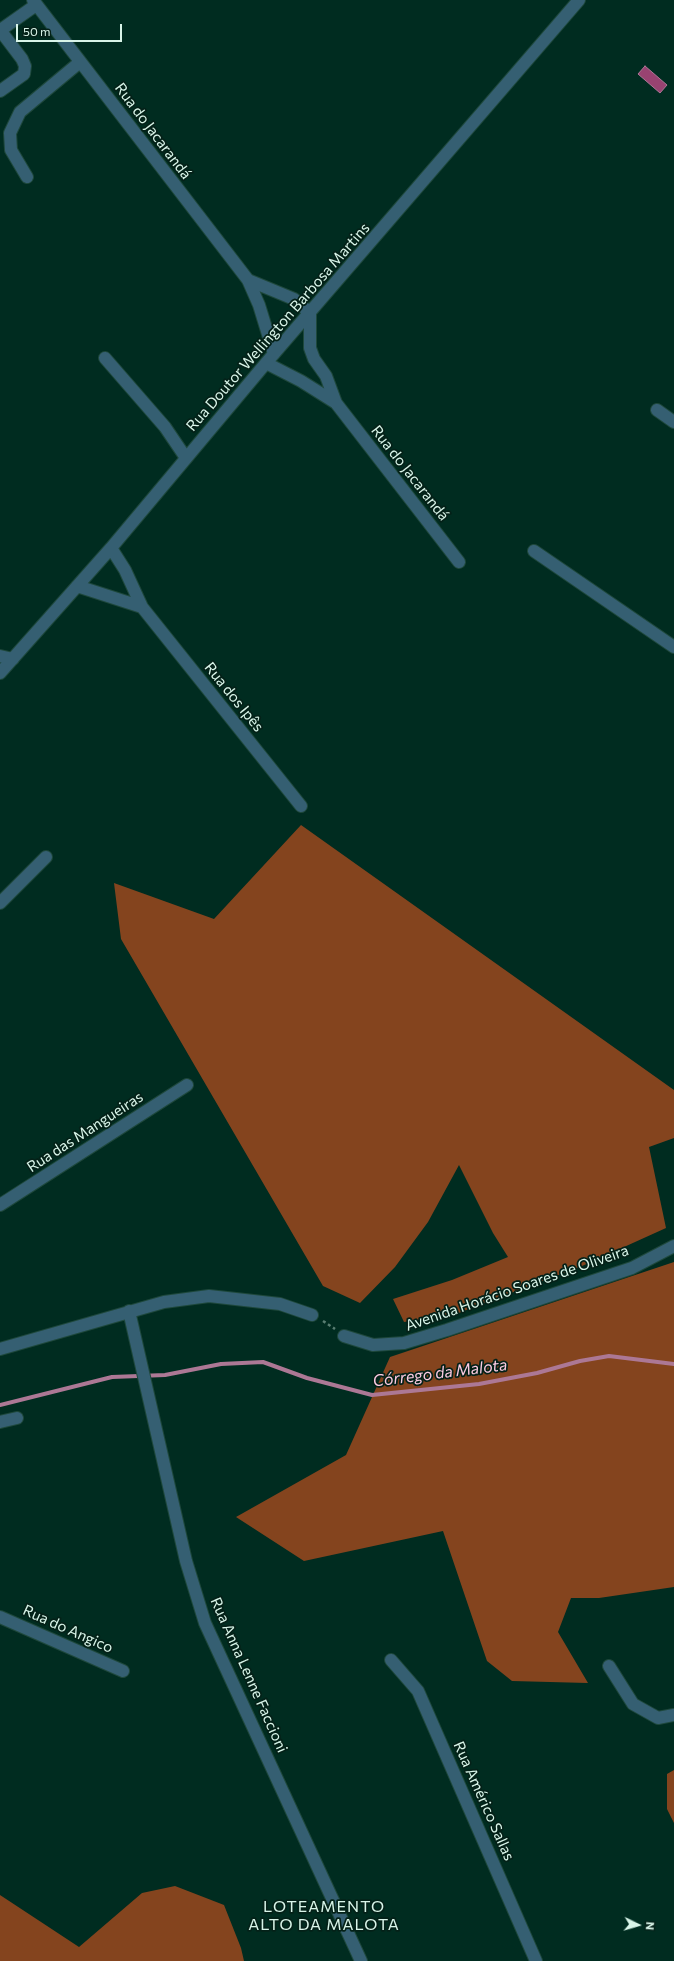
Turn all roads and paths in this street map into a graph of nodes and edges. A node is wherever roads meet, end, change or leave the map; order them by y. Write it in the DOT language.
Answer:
graph roads {
  1 [pos="35,2"];
  2 [pos="574,3"];
  3 [pos="80,62"];
  4 [pos="0,92"];
  5 [pos="5,137"];
  6 [pos="27,177"];
  7 [pos="248,280"];
  8 [pos="310,313"];
  9 [pos="274,354"];
  10 [pos="104,358"];
  11 [pos="266,363"];
  12 [pos="336,403"];
  13 [pos="657,410"];
  14 [pos="674,422"];
  15 [pos="186,458"];
  16 [pos="110,548"];
  17 [pos="534,550"];
  18 [pos="459,562"];
  19 [pos="77,586"];
  20 [pos="142,607"];
  21 [pos="674,646"];
  22 [pos="0,656"];
  23 [pos="13,659"];
  24 [pos="0,674"];
  25 [pos="301,806"];
  26 [pos="46,857"];
  27 [pos="0,903"];
  28 [pos="187,1084"];
  29 [pos="0,1205"];
  30 [pos="674,1246"];
  31 [pos="129,1311"];
  32 [pos="312,1315"];
  33 [pos="344,1336"];
  34 [pos="0,1349"];
  35 [pos="17,1418"];
  36 [pos="0,1422"];
  37 [pos="0,1617"];
  38 [pos="391,1660"];
  39 [pos="609,1666"];
  40 [pos="123,1671"];
  41 [pos="674,1715"];
  42 [pos="361,1961"];
  43 [pos="536,1961"];
  1 -- 3 [label="street, Rua do Jacarandá"];
  1 -- 4 [label="street"];
  2 -- 8 [label="street, Rua Doutor Wellington Barbosa Martins"];
  3 -- 5 [label="street"];
  3 -- 7 [label="street, Rua do Jacarandá"];
  5 -- 6 [label="street"];
  7 -- 8 [label="street, Rua do Jacarandá"];
  7 -- 9 [label="street, Rua do Jacarandá"];
  8 -- 9 [label="street, Rua Doutor Wellington Barbosa Martins"];
  8 -- 12 [label="street, Rua do Jacarandá"];
  9 -- 11 [label="street, Rua Doutor Wellington Barbosa Martins"];
  10 -- 15 [label="street"];
  11 -- 12 [label="street, Rua do Jacarandá"];
  11 -- 15 [label="street, Rua Doutor Wellington Barbosa Martins"];
  12 -- 18 [label="street, Rua do Jacarandá"];
  13 -- 14 [label="street"];
  15 -- 16 [label="street, Rua Doutor Wellington Barbosa Martins"];
  16 -- 19 [label="street, Rua Doutor Wellington Barbosa Martins"];
  16 -- 20 [label="street, Rua dos Ipês"];
  17 -- 21 [label="street"];
  19 -- 20 [label="street"];
  19 -- 23 [label="street, Rua Doutor Wellington Barbosa Martins"];
  20 -- 25 [label="street, Rua dos Ipês"];
  22 -- 23 [label="street"];
  23 -- 24 [label="street, Rua Doutor Wellington Barbosa Martins"];
  26 -- 27 [label="street"];
  28 -- 29 [label="street, Rua das Mangueiras"];
  30 -- 33 [label="street, Avenida Horácio Soares de Oliveira"];
  31 -- 32 [label="street"];
  31 -- 34 [label="street"];
  31 -- 42 [label="street, Rua Anna Lenne Faccioni"];
  32 -- 33 [label="path"];
  35 -- 36 [label="street"];
  37 -- 40 [label="street, Rua do Angico"];
  38 -- 43 [label="street, Rua Américo Sallas"];
  39 -- 41 [label="street"];
}
